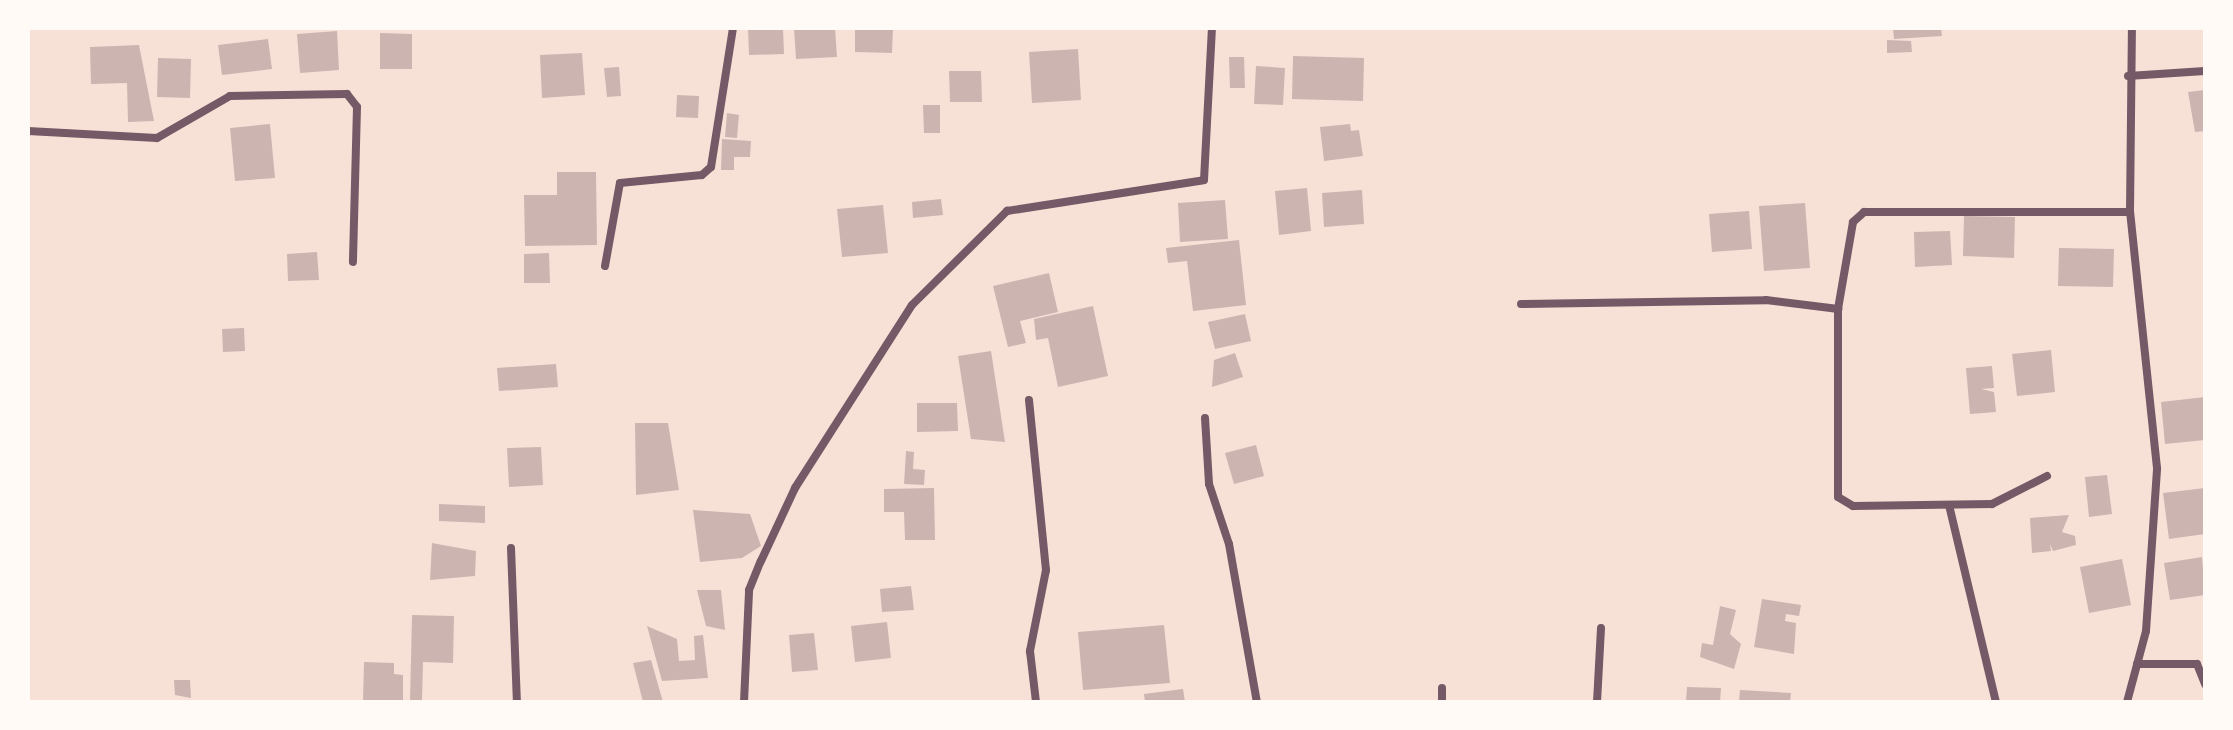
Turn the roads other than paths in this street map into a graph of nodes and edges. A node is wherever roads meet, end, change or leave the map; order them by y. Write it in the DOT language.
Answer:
graph roads {
  1 [pos="733,28"];
  2 [pos="1212,28"];
  3 [pos="2132,28"];
  4 [pos="2205,71"];
  5 [pos="2128,76"];
  6 [pos="28,131"];
  7 [pos="2130,212"];
  8 [pos="353,262"];
  9 [pos="605,266"];
  10 [pos="1521,304"];
  11 [pos="1838,309"];
  12 [pos="1029,400"];
  13 [pos="1205,418"];
  14 [pos="2047,476"];
  15 [pos="1949,505"];
  16 [pos="511,548"];
  17 [pos="1601,628"];
  18 [pos="2137,664"];
  19 [pos="2205,684"];
  20 [pos="1442,688"];
  21 [pos="517,702"];
  22 [pos="744,702"];
  23 [pos="1036,702"];
  24 [pos="1257,702"];
  25 [pos="1442,702"];
  26 [pos="1597,702"];
  27 [pos="1996,702"];
  28 [pos="2127,702"];
  1 -- 9 [label="street"];
  2 -- 22 [label="street"];
  3 -- 5 [label="street"];
  4 -- 5 [label="street"];
  5 -- 7 [label="street"];
  6 -- 8 [label="street"];
  7 -- 11 [label="street"];
  7 -- 18 [label="street"];
  10 -- 11 [label="street"];
  11 -- 15 [label="street"];
  12 -- 23 [label="street"];
  13 -- 24 [label="street"];
  14 -- 15 [label="street"];
  15 -- 27 [label="street"];
  16 -- 21 [label="street"];
  17 -- 26 [label="street"];
  18 -- 19 [label="street"];
  18 -- 28 [label="street"];
  20 -- 25 [label="street"];
}
